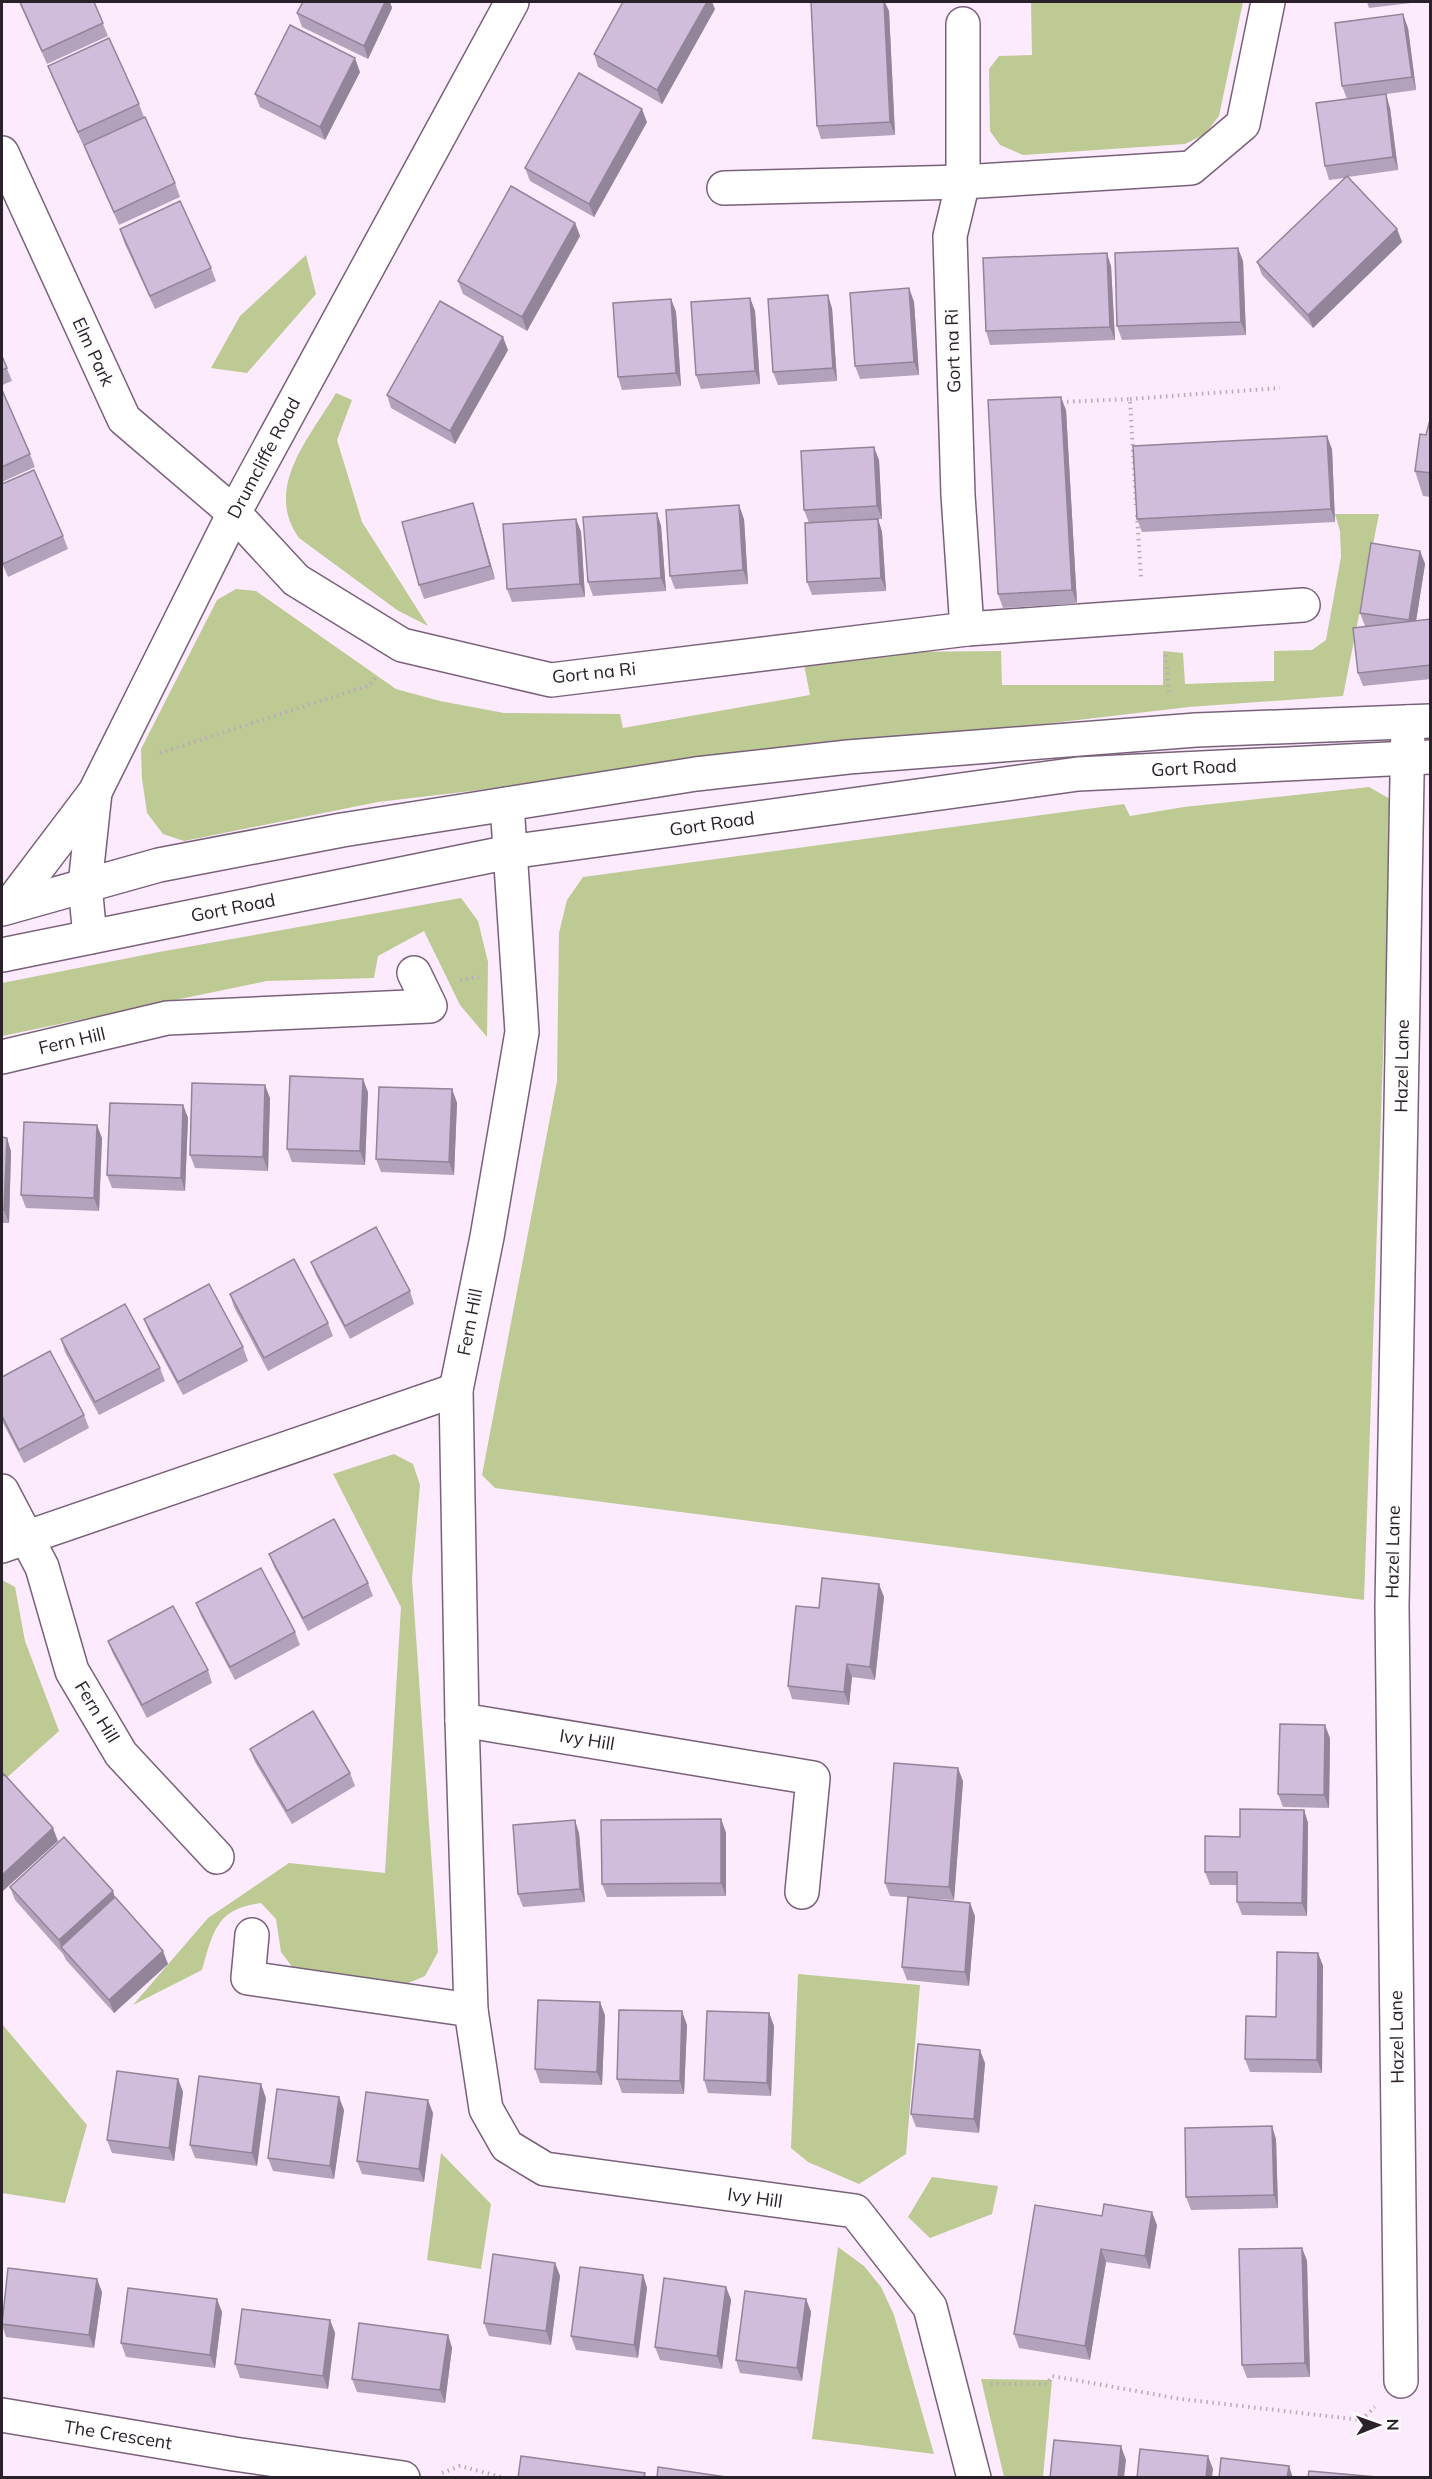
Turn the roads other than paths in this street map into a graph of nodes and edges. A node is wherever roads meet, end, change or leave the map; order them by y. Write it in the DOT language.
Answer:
graph roads {
  1 [pos="512,2"];
  2 [pos="1268,2"];
  3 [pos="963,24"];
  4 [pos="2,153"];
  5 [pos="963,182"];
  6 [pos="723,188"];
  7 [pos="234,513"];
  8 [pos="1303,605"];
  9 [pos="967,629"];
  10 [pos="1419,721"];
  11 [pos="1419,757"];
  12 [pos="95,792"];
  13 [pos="507,804"];
  14 [pos="510,852"];
  15 [pos="85,885"];
  16 [pos="5,908"];
  17 [pos="90,937"];
  18 [pos="2,955"];
  19 [pos="414,973"];
  20 [pos="2,1057"];
  21 [pos="456,1390"];
  22 [pos="2,1491"];
  23 [pos="14,1542"];
  24 [pos="462,1720"];
  25 [pos="217,1857"];
  26 [pos="802,1892"];
  27 [pos="252,1935"];
  28 [pos="471,2010"];
  29 [pos="1401,2381"];
  30 [pos="2,2415"];
  31 [pos="232,2466"];
  32 [pos="403,2478"];
  33 [pos="974,2478"];
  1 -- 7 [label="street, Drumcliffe Road"];
  2 -- 5 [label="street"];
  3 -- 5 [label="street, Gort na Ri"];
  4 -- 7 [label="street, Elm Park"];
  5 -- 6 [label="street"];
  5 -- 9 [label="street, Gort na Ri"];
  7 -- 9 [label="street, Gort na Ri"];
  7 -- 12 [label="street, Drumcliffe Road"];
  8 -- 9 [label="street, Gort na Ri"];
  10 -- 11 [label="street, Hazel Lane"];
  10 -- 13 [label="street, Gort Road"];
  11 -- 14 [label="street, Gort Road"];
  11 -- 29 [label="street, Hazel Lane"];
  12 -- 15 [label="street"];
  12 -- 16 [label="street, Drumcliffe Road"];
  13 -- 14 [label="street, Fern Hill"];
  13 -- 15 [label="street, Gort Road"];
  14 -- 17 [label="street, Gort Road"];
  14 -- 21 [label="street, Fern Hill"];
  15 -- 16 [label="street, Gort Road"];
  15 -- 17 [label="street"];
  17 -- 18 [label="street, Gort Road"];
  19 -- 20 [label="street, Fern Hill"];
  21 -- 23 [label="street"];
  21 -- 24 [label="street, Ivy Hill"];
  22 -- 23 [label="street, Fern Hill"];
  23 -- 25 [label="street, Fern Hill"];
  24 -- 26 [label="street, Ivy Hill"];
  24 -- 28 [label="street, Ivy Hill"];
  27 -- 28 [label="street"];
  28 -- 33 [label="street, Ivy Hill"];
  30 -- 31 [label="street, The Crescent"];
  31 -- 32 [label="street, The Crescent"];
}
